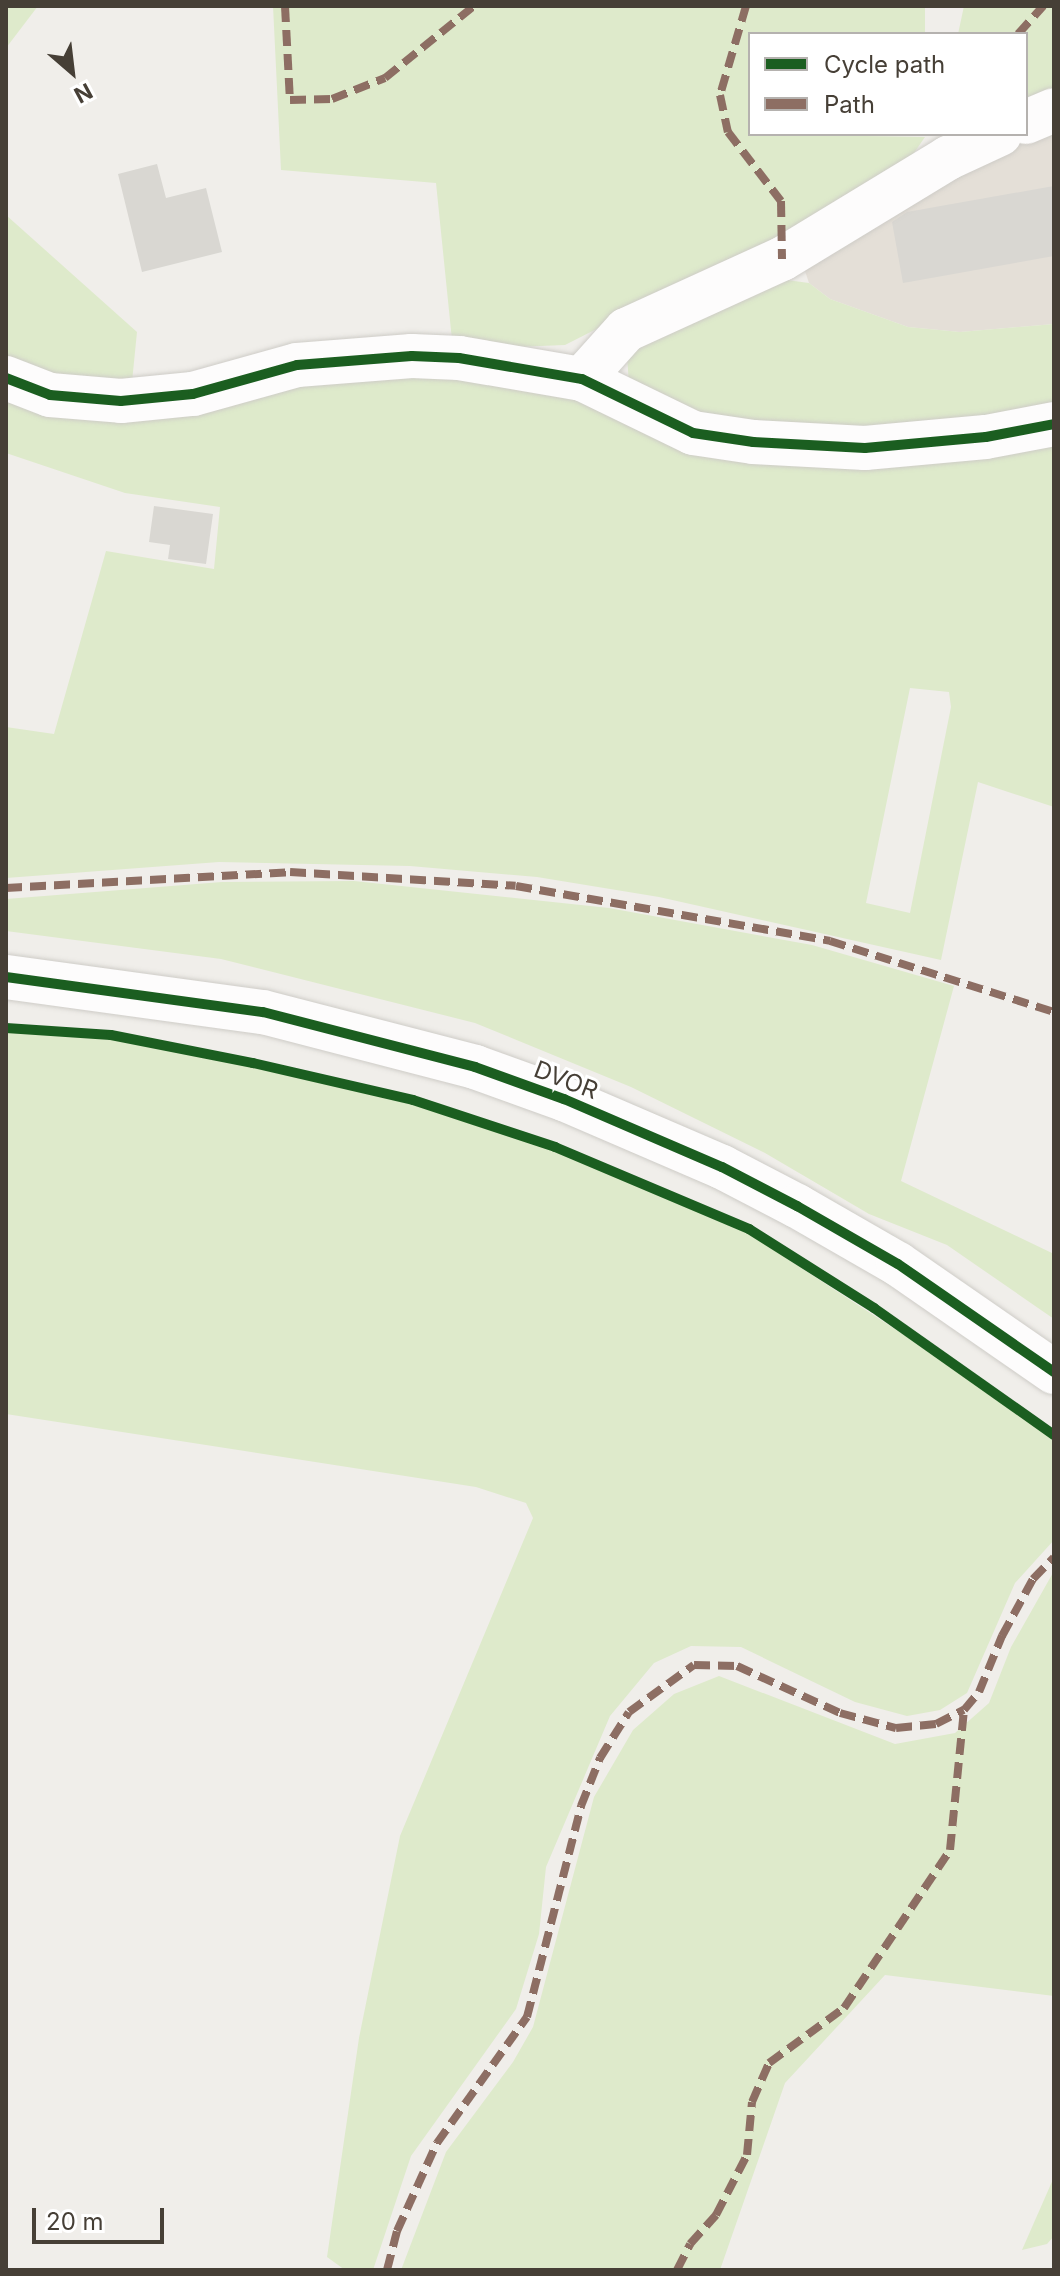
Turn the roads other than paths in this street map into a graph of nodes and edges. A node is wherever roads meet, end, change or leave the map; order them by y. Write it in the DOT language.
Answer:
graph roads {
  1 [pos="1054,110"];
  2 [pos="1028,121"];
  3 [pos="996,136"];
  4 [pos="6,378"];
  5 [pos="582,379"];
  6 [pos="1054,424"];
  7 [pos="6,977"];
  8 [pos="1054,1372"];
  1 -- 2 [label="street"];
  3 -- 5 [label="street"];
  4 -- 5 [label="street"];
  5 -- 6 [label="street"];
  7 -- 8 [label="street, DVOR"];
}
